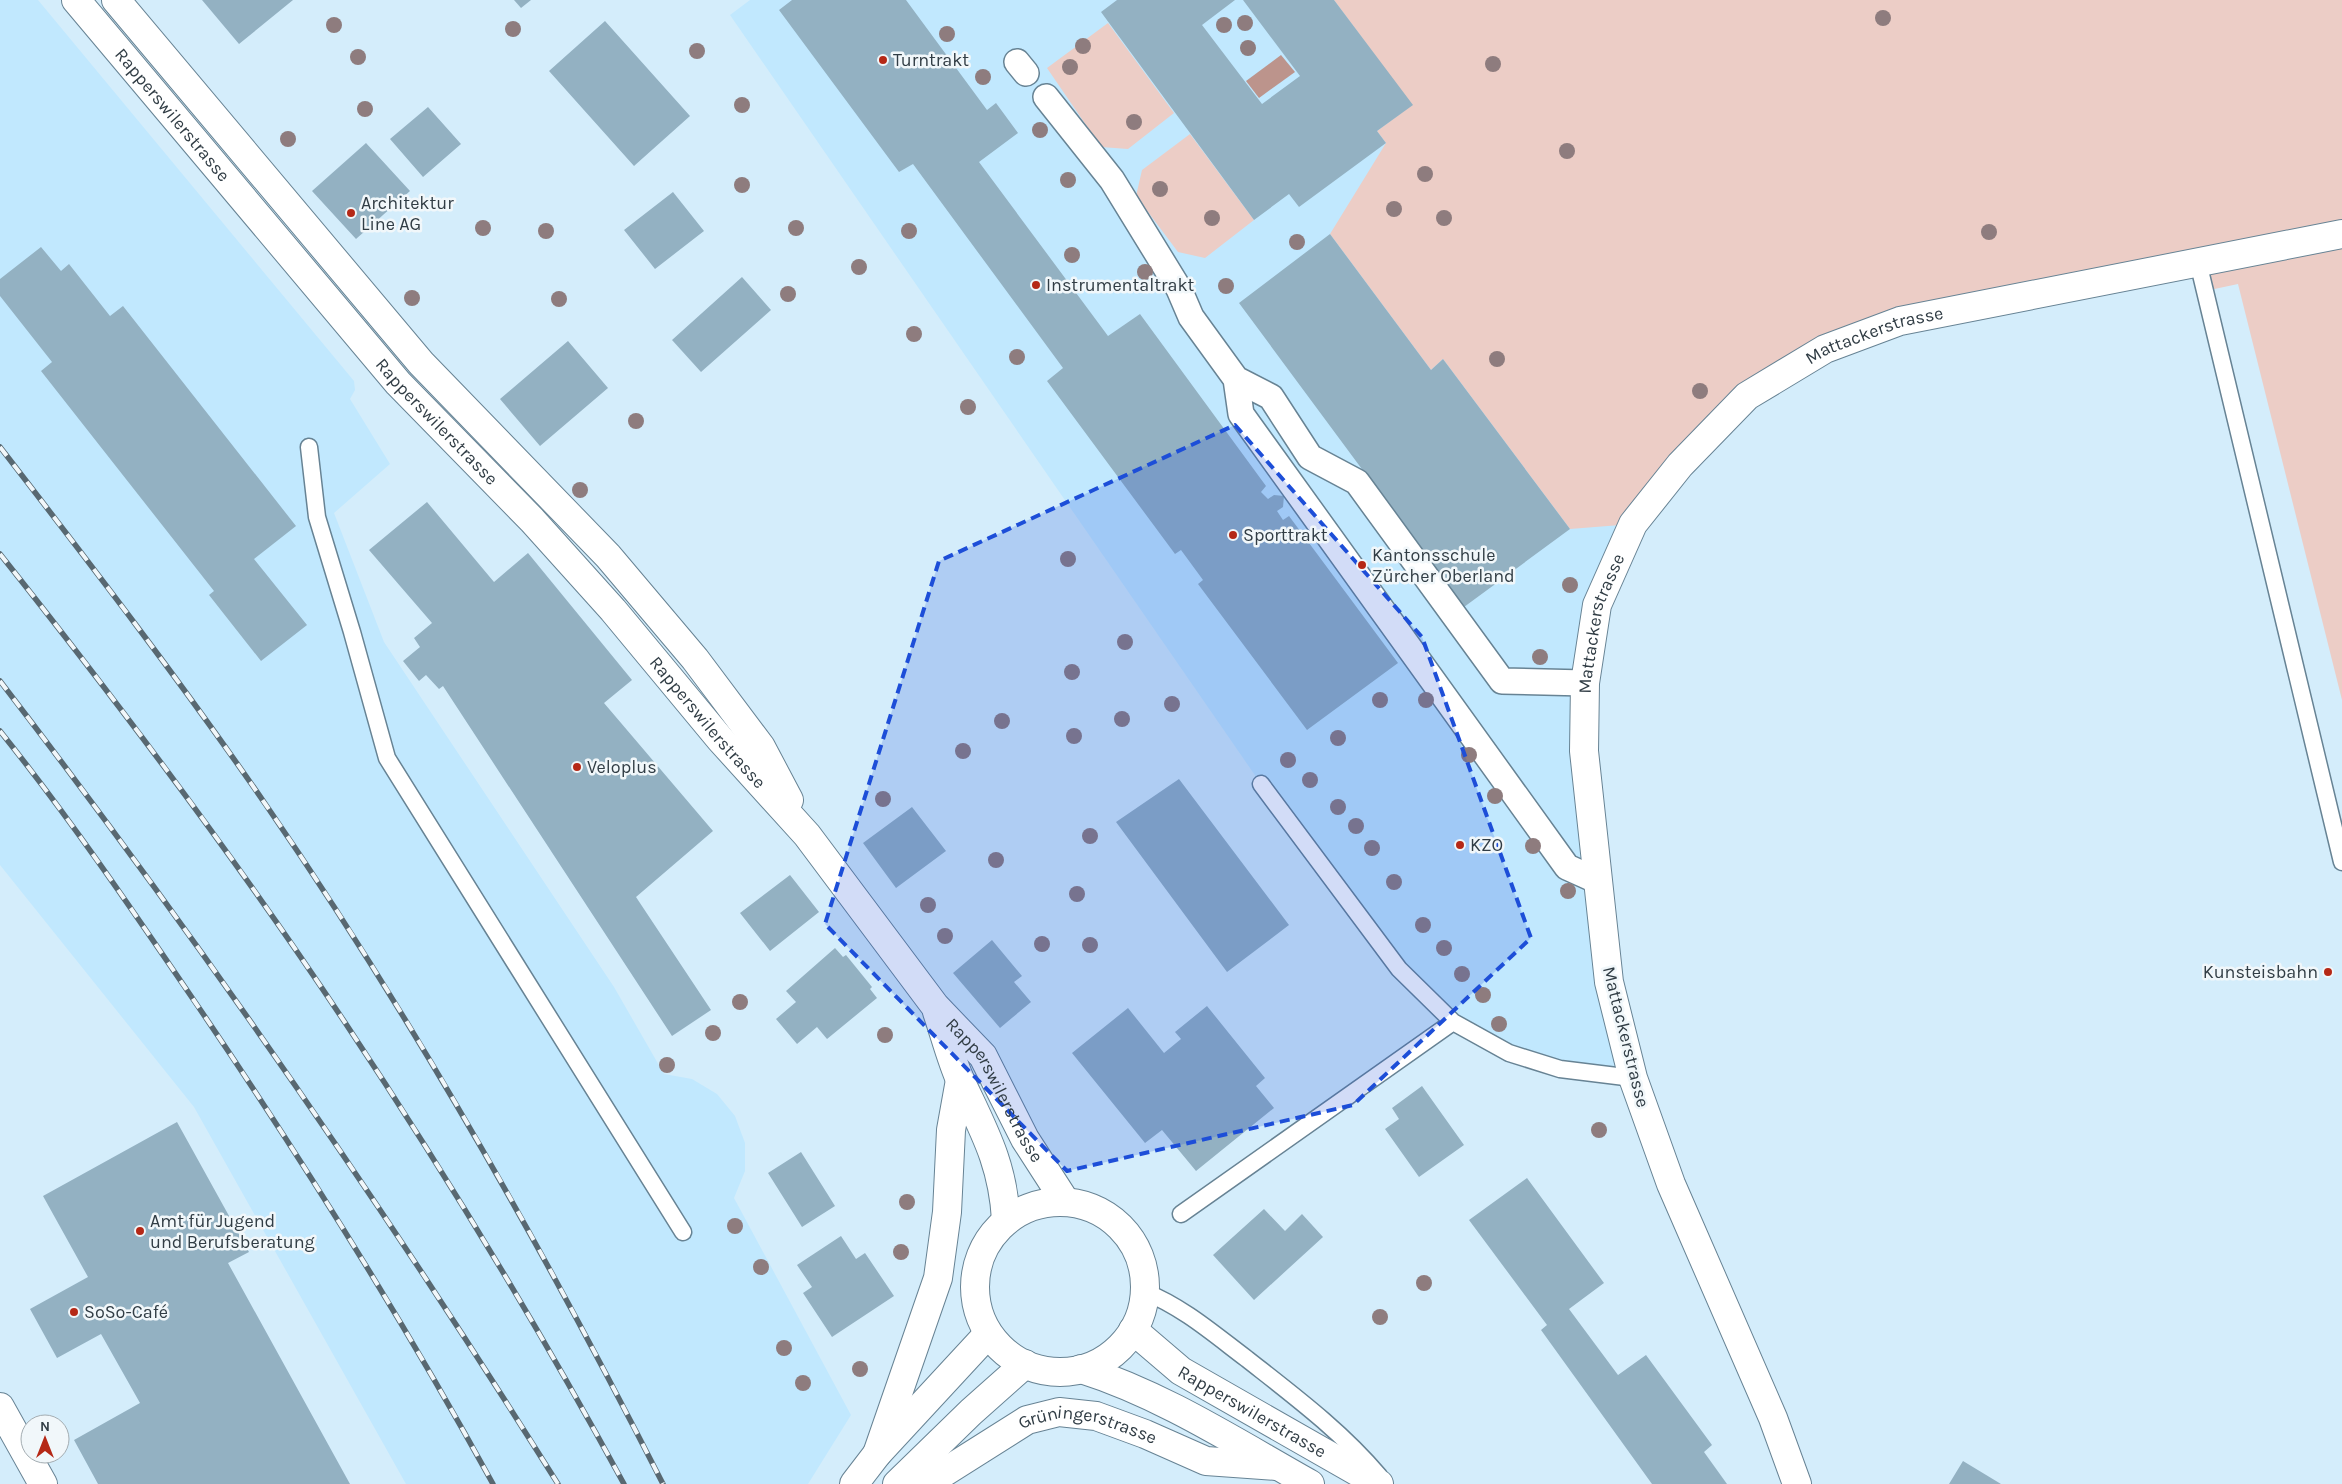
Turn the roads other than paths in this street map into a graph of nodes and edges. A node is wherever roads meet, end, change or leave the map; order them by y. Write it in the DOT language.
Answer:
graph roads {
  1 [pos="76,0"];
  2 [pos="116,0"];
  3 [pos="1046,97"];
  4 [pos="2342,234"];
  5 [pos="2198,262"];
  6 [pos="1236,379"];
  7 [pos="309,447"];
  8 [pos="1585,683"];
  9 [pos="1262,784"];
  10 [pos="807,835"];
  11 [pos="2342,862"];
  12 [pos="1598,881"];
  13 [pos="935,1006"];
  14 [pos="1453,1022"];
  15 [pos="1633,1078"];
  16 [pos="960,1080"];
  17 [pos="1065,1201"];
  18 [pos="1181,1214"];
  19 [pos="1006,1220"];
  20 [pos="683,1232"];
  21 [pos="1145,1292"];
  22 [pos="1133,1330"];
  23 [pos="988,1334"];
  24 [pos="1025,1364"];
  25 [pos="1081,1369"];
  26 [pos="0,1407"];
  27 [pos="877,1454"];
  28 [pos="1277,1466"];
  29 [pos="43,1484"];
  30 [pos="854,1484"];
  31 [pos="897,1484"];
  32 [pos="908,1484"];
  33 [pos="1310,1484"];
  34 [pos="1379,1484"];
  35 [pos="1385,1484"];
  36 [pos="1797,1484"];
  1 -- 10 [label="main road, Rapperswilerstrasse"];
  2 -- 10 [label="main road, Rapperswilerstrasse"];
  3 -- 6 [label="street"];
  4 -- 5 [label="main road, Mattackerstrasse"];
  5 -- 8 [label="main road, Mattackerstrasse"];
  5 -- 11 [label="lane"];
  6 -- 8 [label="street"];
  6 -- 12 [label="street"];
  7 -- 20 [label="lane"];
  8 -- 12 [label="main road, Mattackerstrasse"];
  9 -- 14 [label="lane"];
  10 -- 13 [label="main road, Rapperswilerstrasse"];
  12 -- 15 [label="main road, Mattackerstrasse"];
  13 -- 16 [label="main road, Rapperswilerstrasse"];
  13 -- 17 [label="main road, Rapperswilerstrasse"];
  14 -- 15 [label="lane"];
  14 -- 18 [label="lane"];
  15 -- 36 [label="main road, Mattackerstrasse"];
  16 -- 19 [label="main road, Rapperswilerstrasse"];
  16 -- 27 [label="main road"];
  17 -- 19 [label="main road"];
  17 -- 21 [label="main road"];
  19 -- 23 [label="main road"];
  21 -- 22 [label="main road"];
  21 -- 35 [label="lane"];
  22 -- 25 [label="main road"];
  22 -- 34 [label="main road, Rapperswilerstrasse"];
  23 -- 24 [label="main road"];
  23 -- 27 [label="main road"];
  24 -- 25 [label="main road"];
  24 -- 31 [label="main road"];
  25 -- 28 [label="main road, Rapperswilerstrasse"];
  26 -- 29 [label="main road"];
  27 -- 30 [label="main road"];
  28 -- 32 [label="main road, Grüningerstrasse"];
  28 -- 33 [label="main road, Rapperswilerstrasse"];
}
